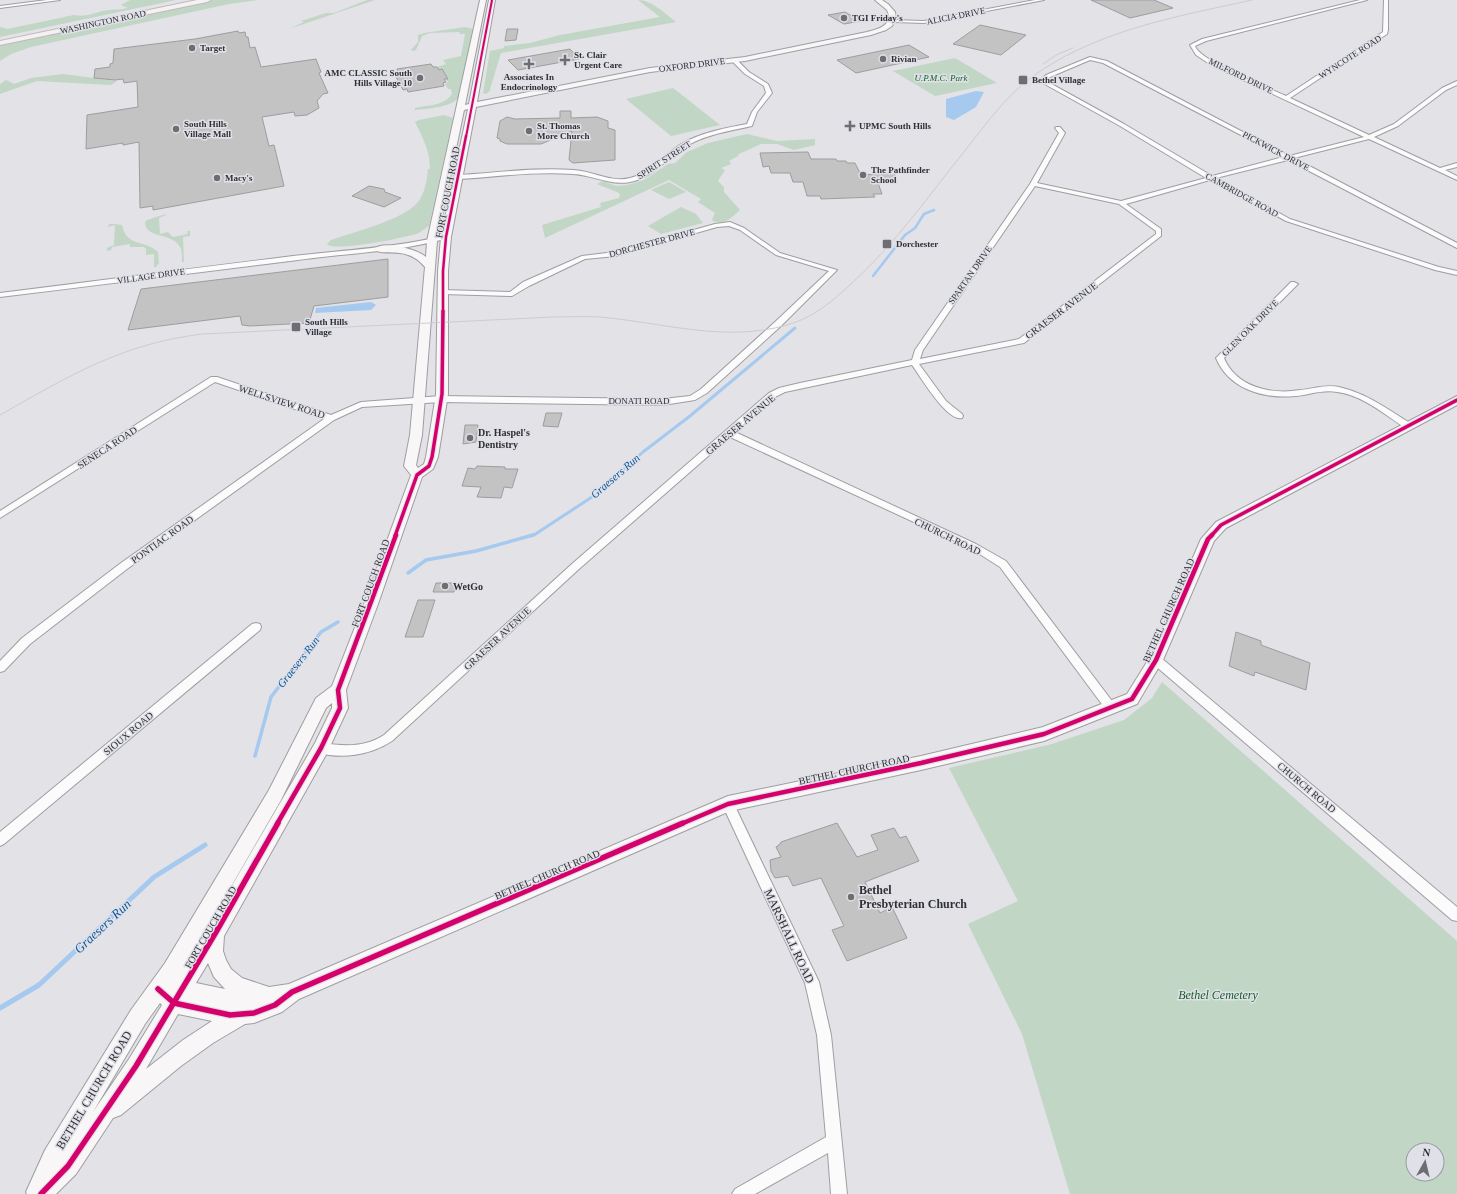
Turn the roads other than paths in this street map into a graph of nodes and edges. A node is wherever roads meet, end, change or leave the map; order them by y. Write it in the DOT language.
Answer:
graph roads {
  1 [pos="58,0"];
  2 [pos="185,0"];
  3 [pos="206,0"];
  4 [pos="482,0"];
  5 [pos="492,0"];
  6 [pos="878,0"];
  7 [pos="1042,0"];
  8 [pos="1365,0"];
  9 [pos="1386,0"];
  10 [pos="0,7"];
  11 [pos="893,21"];
  12 [pos="0,39"];
  13 [pos="0,43"];
  14 [pos="1094,58"];
  15 [pos="734,60"];
  16 [pos="1457,83"];
  17 [pos="1286,98"];
  18 [pos="472,105"];
  19 [pos="460,107"];
  20 [pos="1058,128"];
  21 [pos="1369,137"];
  22 [pos="1288,157"];
  23 [pos="1457,165"];
  24 [pos="1440,170"];
  25 [pos="458,177"];
  26 [pos="1211,178"];
  27 [pos="1457,178"];
  28 [pos="1033,184"];
  29 [pos="1121,203"];
  30 [pos="446,237"];
  31 [pos="432,239"];
  32 [pos="1457,246"];
  33 [pos="379,249"];
  34 [pos="302,257"];
  35 [pos="429,266"];
  36 [pos="834,270"];
  37 [pos="1457,273"];
  38 [pos="1294,284"];
  39 [pos="443,292"];
  40 [pos="0,295"];
  41 [pos="915,363"];
  42 [pos="214,379"];
  43 [pos="441,399"];
  44 [pos="419,400"];
  45 [pos="1457,400"];
  46 [pos="960,416"];
  47 [pos="332,418"];
  48 [pos="1407,425"];
  49 [pos="729,433"];
  50 [pos="417,475"];
  51 [pos="0,515"];
  52 [pos="256,627"];
  53 [pos="1156,660"];
  54 [pos="0,668"];
  55 [pos="338,690"];
  56 [pos="1112,708"];
  57 [pos="321,748"];
  58 [pos="728,804"];
  59 [pos="0,840"];
  60 [pos="1457,915"];
  61 [pos="216,932"];
  62 [pos="158,989"];
  63 [pos="292,992"];
  64 [pos="178,996"];
  65 [pos="269,996"];
  66 [pos="241,1015"];
  67 [pos="102,1119"];
  68 [pos="835,1140"];
  69 [pos="36,1194"];
  70 [pos="41,1194"];
  71 [pos="740,1194"];
  72 [pos="838,1194"];
  1 -- 10 [label="street"];
  2 -- 12 [label="main road, WASHINGTON ROAD"];
  3 -- 13 [label="main road, WASHINGTON ROAD"];
  4 -- 19 [label="street, FORT COUCH ROAD"];
  5 -- 18 [label="street, FORT COUCH ROAD"];
  6 -- 11 [label="street"];
  7 -- 11 [label="street, ALICIA DRIVE"];
  8 -- 17 [label="street, MILFORD DRIVE"];
  9 -- 17 [label="street, WYNCOTE ROAD"];
  11 -- 15 [label="street, OXFORD DRIVE"];
  14 -- 22 [label="street, PICKWICK DRIVE"];
  14 -- 26 [label="street, CAMBRIDGE ROAD"];
  15 -- 18 [label="street, OXFORD DRIVE"];
  15 -- 25 [label="street, SPIRIT STREET"];
  16 -- 21 [label="street"];
  17 -- 21 [label="street, MILFORD DRIVE"];
  18 -- 19 [label="street, OXFORD DRIVE"];
  18 -- 25 [label="street, FORT COUCH ROAD"];
  19 -- 31 [label="street, FORT COUCH ROAD"];
  20 -- 28 [label="street, SPARTAN DRIVE"];
  21 -- 22 [label="street"];
  21 -- 24 [label="street, MILFORD DRIVE"];
  22 -- 26 [label="street"];
  22 -- 32 [label="street, PICKWICK DRIVE"];
  23 -- 24 [label="street"];
  24 -- 27 [label="street, MILFORD DRIVE"];
  25 -- 30 [label="street, FORT COUCH ROAD"];
  26 -- 29 [label="street"];
  26 -- 37 [label="street, CAMBRIDGE ROAD"];
  28 -- 29 [label="street, GRAESER AVENUE"];
  28 -- 41 [label="street, SPARTAN DRIVE"];
  29 -- 41 [label="street, GRAESER AVENUE"];
  30 -- 31 [label="street, VILLAGE DRIVE"];
  30 -- 39 [label="street, FORT COUCH ROAD"];
  31 -- 33 [label="street, VILLAGE DRIVE"];
  31 -- 34 [label="street, VILLAGE DRIVE"];
  31 -- 35 [label="street, FORT COUCH ROAD"];
  33 -- 34 [label="street, VILLAGE DRIVE"];
  33 -- 35 [label="street"];
  34 -- 40 [label="street, VILLAGE DRIVE"];
  35 -- 44 [label="street, FORT COUCH ROAD"];
  36 -- 39 [label="street, DORCHESTER DRIVE"];
  36 -- 43 [label="street, DONATI ROAD"];
  38 -- 48 [label="street, GLEN OAK DRIVE"];
  39 -- 43 [label="street, FORT COUCH ROAD"];
  41 -- 46 [label="street"];
  41 -- 49 [label="street, GRAESER AVENUE"];
  42 -- 47 [label="street, WELLSVIEW ROAD"];
  42 -- 51 [label="street, SENECA ROAD"];
  43 -- 44 [label="street, DONATI ROAD"];
  43 -- 50 [label="street, FORT COUCH ROAD"];
  44 -- 47 [label="street, WELLSVIEW ROAD"];
  44 -- 50 [label="street, FORT COUCH ROAD"];
  45 -- 48 [label="street, BETHEL CHURCH ROAD"];
  47 -- 54 [label="street, PONTIAC ROAD"];
  48 -- 53 [label="street, BETHEL CHURCH ROAD"];
  49 -- 56 [label="street, CHURCH ROAD"];
  49 -- 57 [label="street, GRAESER AVENUE"];
  50 -- 55 [label="street, FORT COUCH ROAD"];
  52 -- 59 [label="street, SIOUX ROAD"];
  53 -- 56 [label="street, BETHEL CHURCH ROAD"];
  53 -- 60 [label="street, CHURCH ROAD"];
  55 -- 57 [label="street, FORT COUCH ROAD"];
  55 -- 62 [label="street, FORT COUCH ROAD"];
  56 -- 58 [label="street, BETHEL CHURCH ROAD"];
  57 -- 61 [label="street, FORT COUCH ROAD"];
  58 -- 63 [label="street, BETHEL CHURCH ROAD"];
  58 -- 68 [label="street, MARSHALL ROAD"];
  61 -- 64 [label="street, FORT COUCH ROAD"];
  61 -- 65 [label="street"];
  62 -- 64 [label="street, BETHEL CHURCH ROAD"];
  62 -- 69 [label="street, BETHEL CHURCH ROAD"];
  63 -- 65 [label="street, BETHEL CHURCH ROAD"];
  63 -- 66 [label="street, BETHEL CHURCH ROAD"];
  64 -- 65 [label="street, BETHEL CHURCH ROAD"];
  64 -- 66 [label="street, BETHEL CHURCH ROAD"];
  64 -- 67 [label="street, FORT COUCH ROAD"];
  66 -- 67 [label="street"];
  67 -- 70 [label="street, BETHEL CHURCH ROAD"];
  68 -- 71 [label="street"];
  68 -- 72 [label="street, MARSHALL ROAD"];
}
